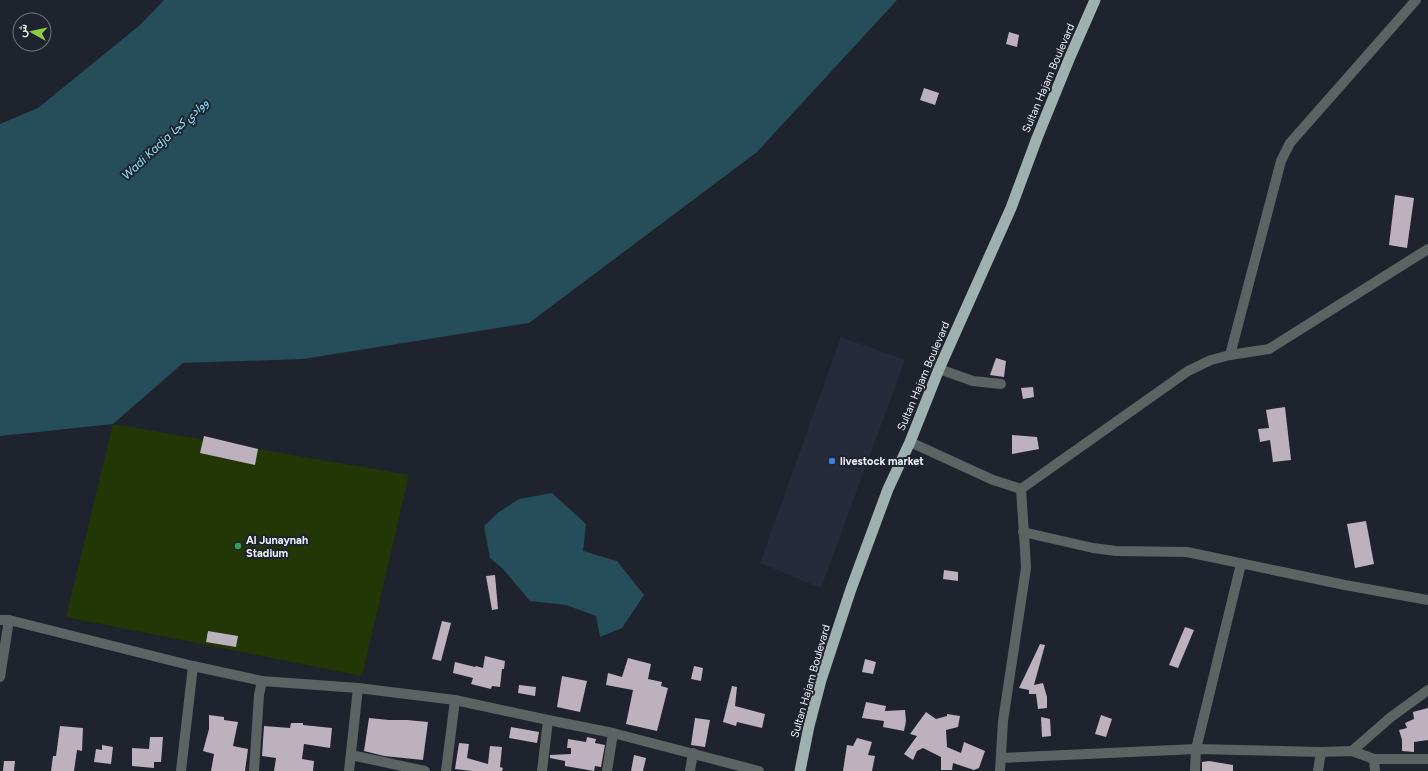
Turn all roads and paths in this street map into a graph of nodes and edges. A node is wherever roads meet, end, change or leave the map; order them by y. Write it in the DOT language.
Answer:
graph roads {
  1 [pos="1095,0"];
  2 [pos="1416,0"];
  3 [pos="1428,249"];
  4 [pos="1230,355"];
  5 [pos="939,369"];
  6 [pos="1001,384"];
  7 [pos="910,442"];
  8 [pos="1021,489"];
  9 [pos="1023,532"];
  10 [pos="1242,564"];
  11 [pos="1428,600"];
  12 [pos="5,620"];
  13 [pos="193,666"];
  14 [pos="0,677"];
  15 [pos="262,681"];
  16 [pos="358,688"];
  17 [pos="1428,690"];
  18 [pos="455,700"];
  19 [pos="548,720"];
  20 [pos="613,733"];
  21 [pos="1196,750"];
  22 [pos="1352,751"];
  23 [pos="1321,752"];
  24 [pos="693,753"];
  25 [pos="351,755"];
  26 [pos="1001,758"];
  27 [pos="1374,759"];
  28 [pos="1428,759"];
  29 [pos="181,771"];
  30 [pos="254,771"];
  31 [pos="349,771"];
  32 [pos="425,771"];
  33 [pos="446,771"];
  34 [pos="542,771"];
  35 [pos="607,771"];
  36 [pos="690,771"];
  37 [pos="759,771"];
  38 [pos="800,771"];
  39 [pos="1000,771"];
  40 [pos="1195,771"];
  41 [pos="1318,771"];
  42 [pos="1375,771"];
  1 -- 5 [label="highway, Sultan Hajam Boulevard"];
  2 -- 4 [label="street"];
  3 -- 4 [label="street"];
  4 -- 8 [label="street"];
  5 -- 6 [label="street"];
  5 -- 7 [label="highway, Sultan Hajam Boulevard"];
  7 -- 8 [label="street"];
  7 -- 38 [label="highway, Sultan Hajam Boulevard"];
  8 -- 9 [label="street"];
  9 -- 10 [label="street"];
  9 -- 26 [label="street"];
  10 -- 11 [label="street"];
  10 -- 21 [label="street"];
  12 -- 13 [label="street"];
  12 -- 14 [label="street"];
  13 -- 15 [label="street"];
  13 -- 29 [label="street"];
  15 -- 16 [label="street"];
  15 -- 30 [label="street"];
  16 -- 18 [label="street"];
  16 -- 25 [label="street"];
  17 -- 22 [label="street"];
  18 -- 19 [label="street"];
  18 -- 33 [label="street"];
  19 -- 20 [label="street"];
  19 -- 34 [label="street"];
  20 -- 24 [label="street"];
  20 -- 35 [label="street"];
  21 -- 23 [label="street"];
  21 -- 26 [label="street"];
  21 -- 40 [label="street"];
  22 -- 23 [label="street"];
  22 -- 27 [label="street"];
  23 -- 41 [label="street"];
  24 -- 36 [label="street"];
  24 -- 37 [label="street"];
  25 -- 31 [label="street"];
  25 -- 32 [label="street"];
  26 -- 39 [label="street"];
  27 -- 28 [label="street"];
  27 -- 42 [label="street"];
}
